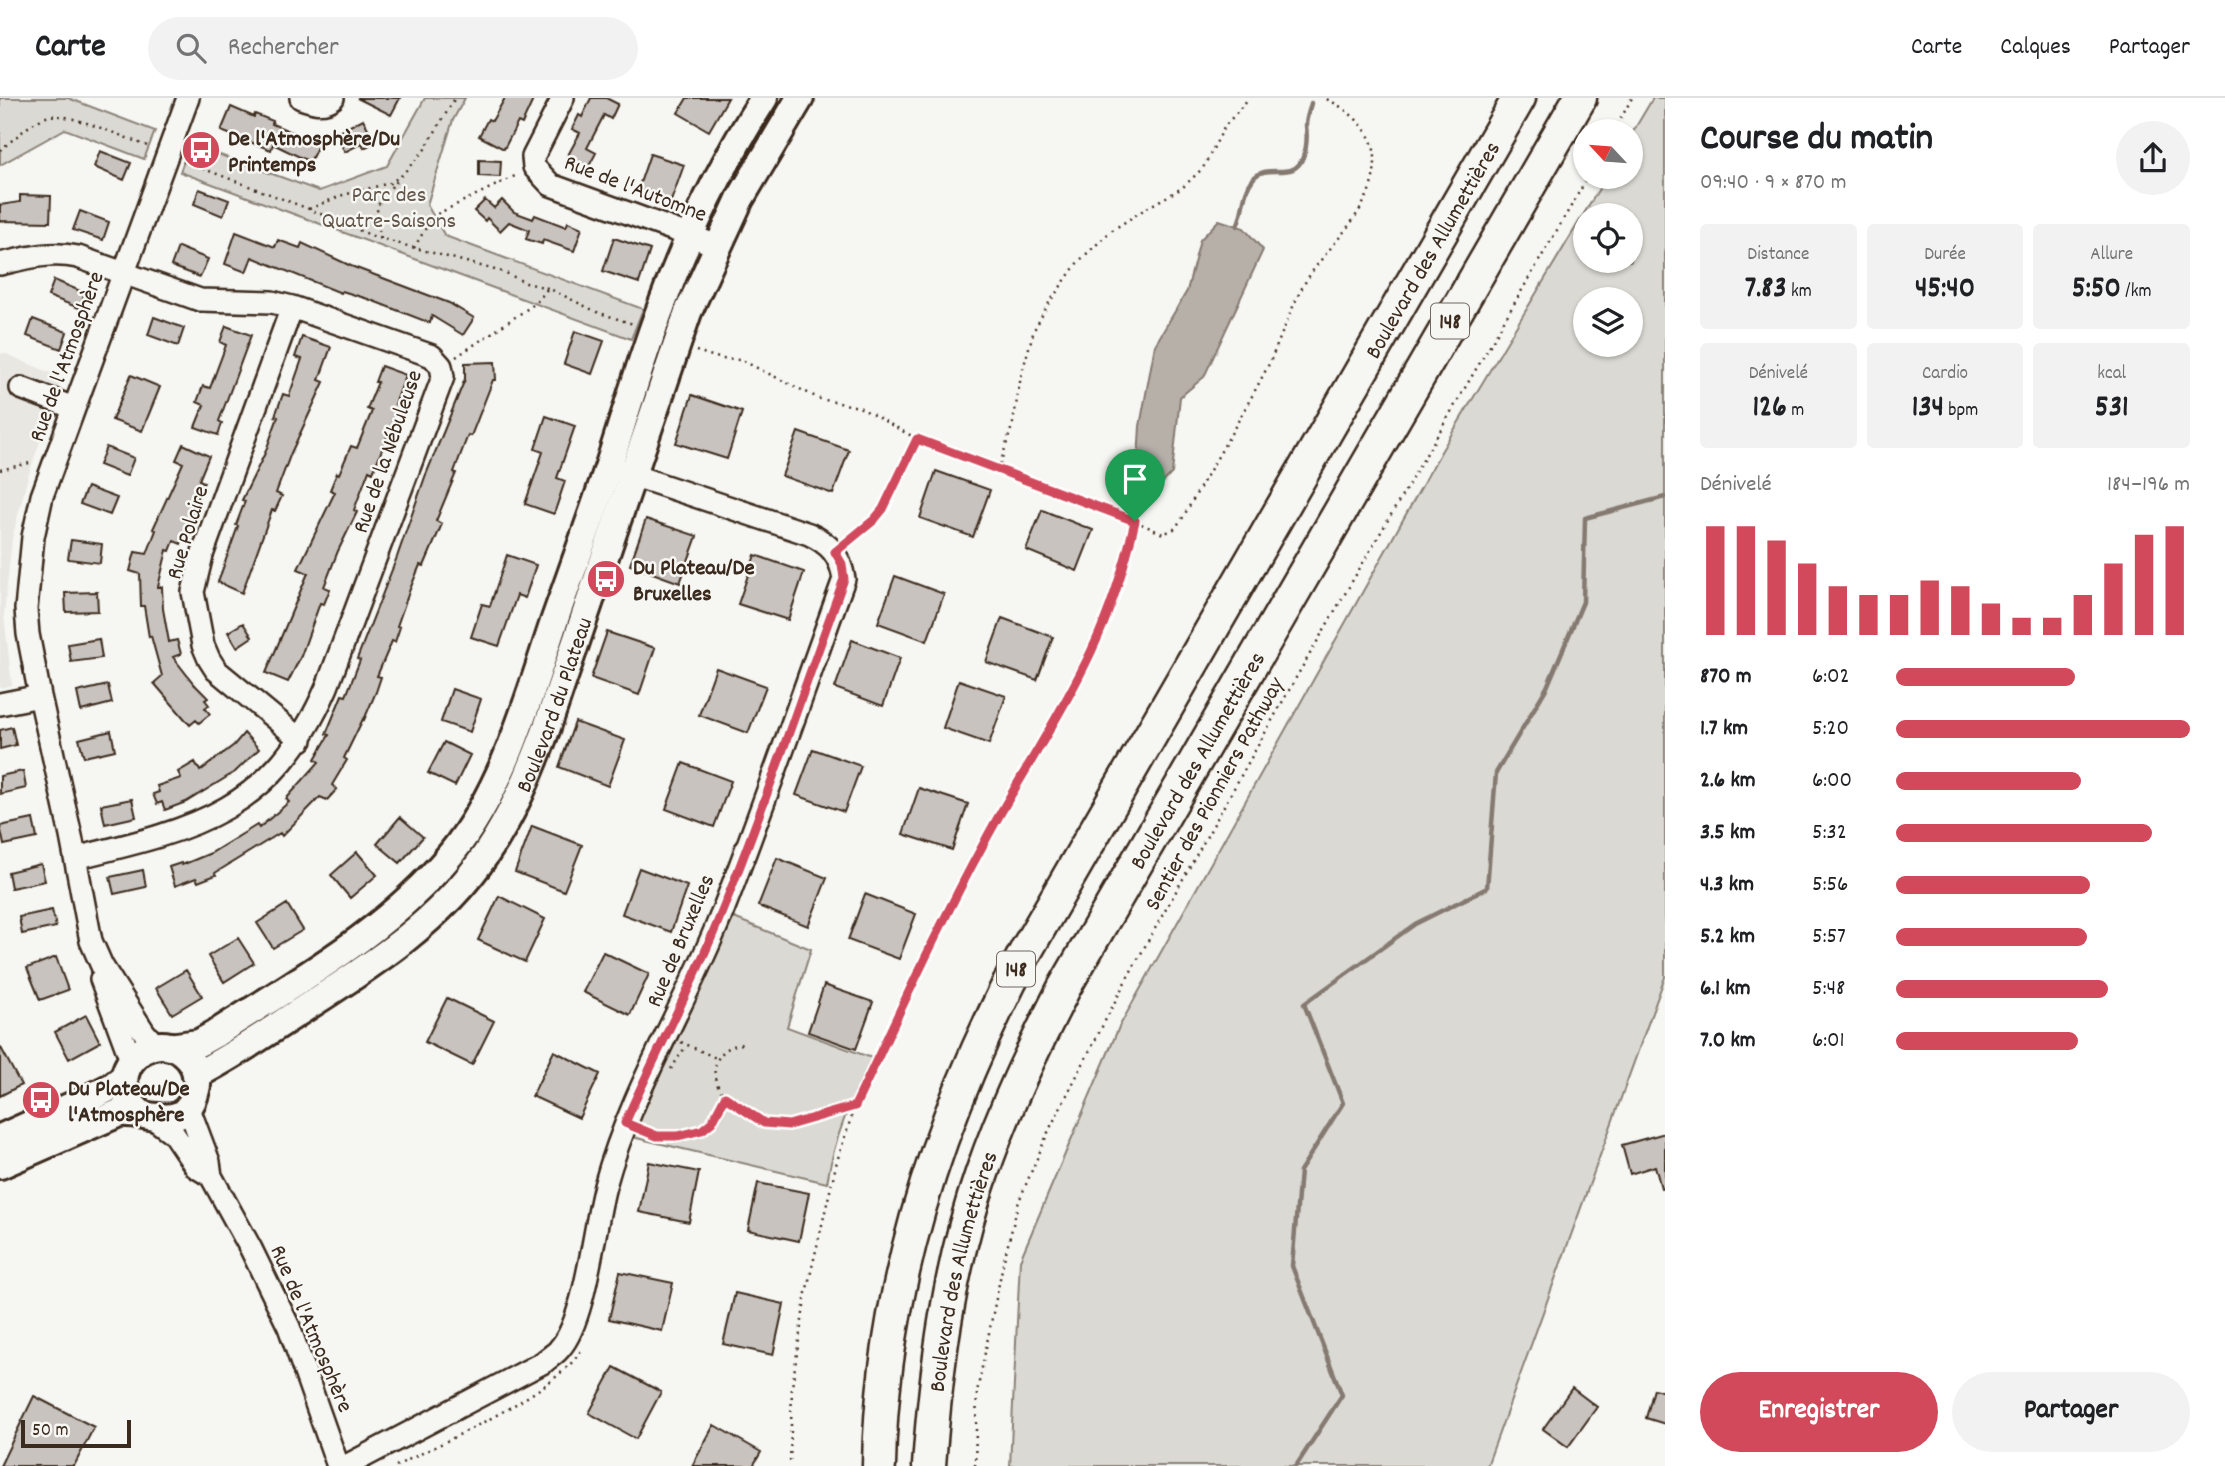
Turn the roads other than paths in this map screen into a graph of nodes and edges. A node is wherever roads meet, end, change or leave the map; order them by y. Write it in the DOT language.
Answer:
graph roads {
  1 [pos="188,98"];
  2 [pos="300,98"];
  3 [pos="333,98"];
  4 [pos="563,98"];
  5 [pos="764,98"];
  6 [pos="800,98"];
  7 [pos="1519,98"];
  8 [pos="1580,98"];
  9 [pos="692,235"];
  10 [pos="718,246"];
  11 [pos="0,264"];
  12 [pos="124,274"];
  13 [pos="292,306"];
  14 [pos="21,387"];
  15 [pos="74,408"];
  16 [pos="608,467"];
  17 [pos="634,476"];
  18 [pos="1276,518"];
  19 [pos="1321,544"];
  20 [pos="40,696"];
  21 [pos="0,704"];
  22 [pos="301,740"];
  23 [pos="75,858"];
  24 [pos="102,967"];
  25 [pos="163,1046"];
  26 [pos="128,1069"];
  27 [pos="196,1075"];
  28 [pos="188,1106"];
  29 [pos="146,1115"];
  30 [pos="0,1138"];
  31 [pos="0,1166"];
  32 [pos="211,1176"];
  33 [pos="338,1466"];
  34 [pos="346,1466"];
  35 [pos="879,1466"];
  36 [pos="929,1466"];
  1 -- 12 [label="street, Rue de l'Atmosphère"];
  2 -- 3 [label="street"];
  4 -- 9 [label="street, Rue de l'Automne"];
  5 -- 9 [label="main road, Boulevard du Plateau"];
  6 -- 10 [label="main road, Boulevard du Plateau"];
  7 -- 18 [label="highway, Boulevard des Allumettières / 148"];
  8 -- 19 [label="highway, Boulevard des Allumettières / 148"];
  9 -- 10 [label="street, Rue de l'Automne"];
  9 -- 16 [label="main road, Boulevard du Plateau"];
  10 -- 17 [label="main road, Boulevard du Plateau"];
  11 -- 12 [label="street, Rue de la Nébuleuse"];
  12 -- 13 [label="street, Rue de la Nébuleuse"];
  12 -- 15 [label="street, Rue de l'Atmosphère"];
  13 -- 22 [label="street, Rue Polaire"];
  13 -- 22 [label="street, Rue de la Nébuleuse"];
  14 -- 15 [label="street"];
  15 -- 20 [label="street, Rue de l'Atmosphère"];
  16 -- 17 [label="street"];
  16 -- 25 [label="main road, Boulevard du Plateau"];
  17 -- 27 [label="main road, Boulevard du Plateau"];
  17 -- 34 [label="street, Rue de Bruxelles"];
  18 -- 19 [label="highway"];
  18 -- 35 [label="highway, Boulevard des Allumettières / 148"];
  19 -- 36 [label="highway, Boulevard des Allumettières / 148"];
  20 -- 21 [label="street"];
  20 -- 23 [label="street, Rue de l'Atmosphère"];
  22 -- 23 [label="street, Rue de la Nébuleuse"];
  23 -- 24 [label="street, Rue de l'Atmosphère"];
  24 -- 25 [label="street, Rue de l'Atmosphère"];
  24 -- 26 [label="street, Rue de l'Atmosphère"];
  25 -- 26 [label="main road"];
  25 -- 27 [label="main road"];
  26 -- 29 [label="main road"];
  26 -- 30 [label="main road"];
  27 -- 28 [label="main road"];
  28 -- 29 [label="main road"];
  28 -- 32 [label="street, Rue de l'Atmosphère"];
  29 -- 31 [label="main road"];
  29 -- 32 [label="street, Rue de l'Atmosphère"];
  32 -- 33 [label="street, Rue de l'Atmosphère"];
}
